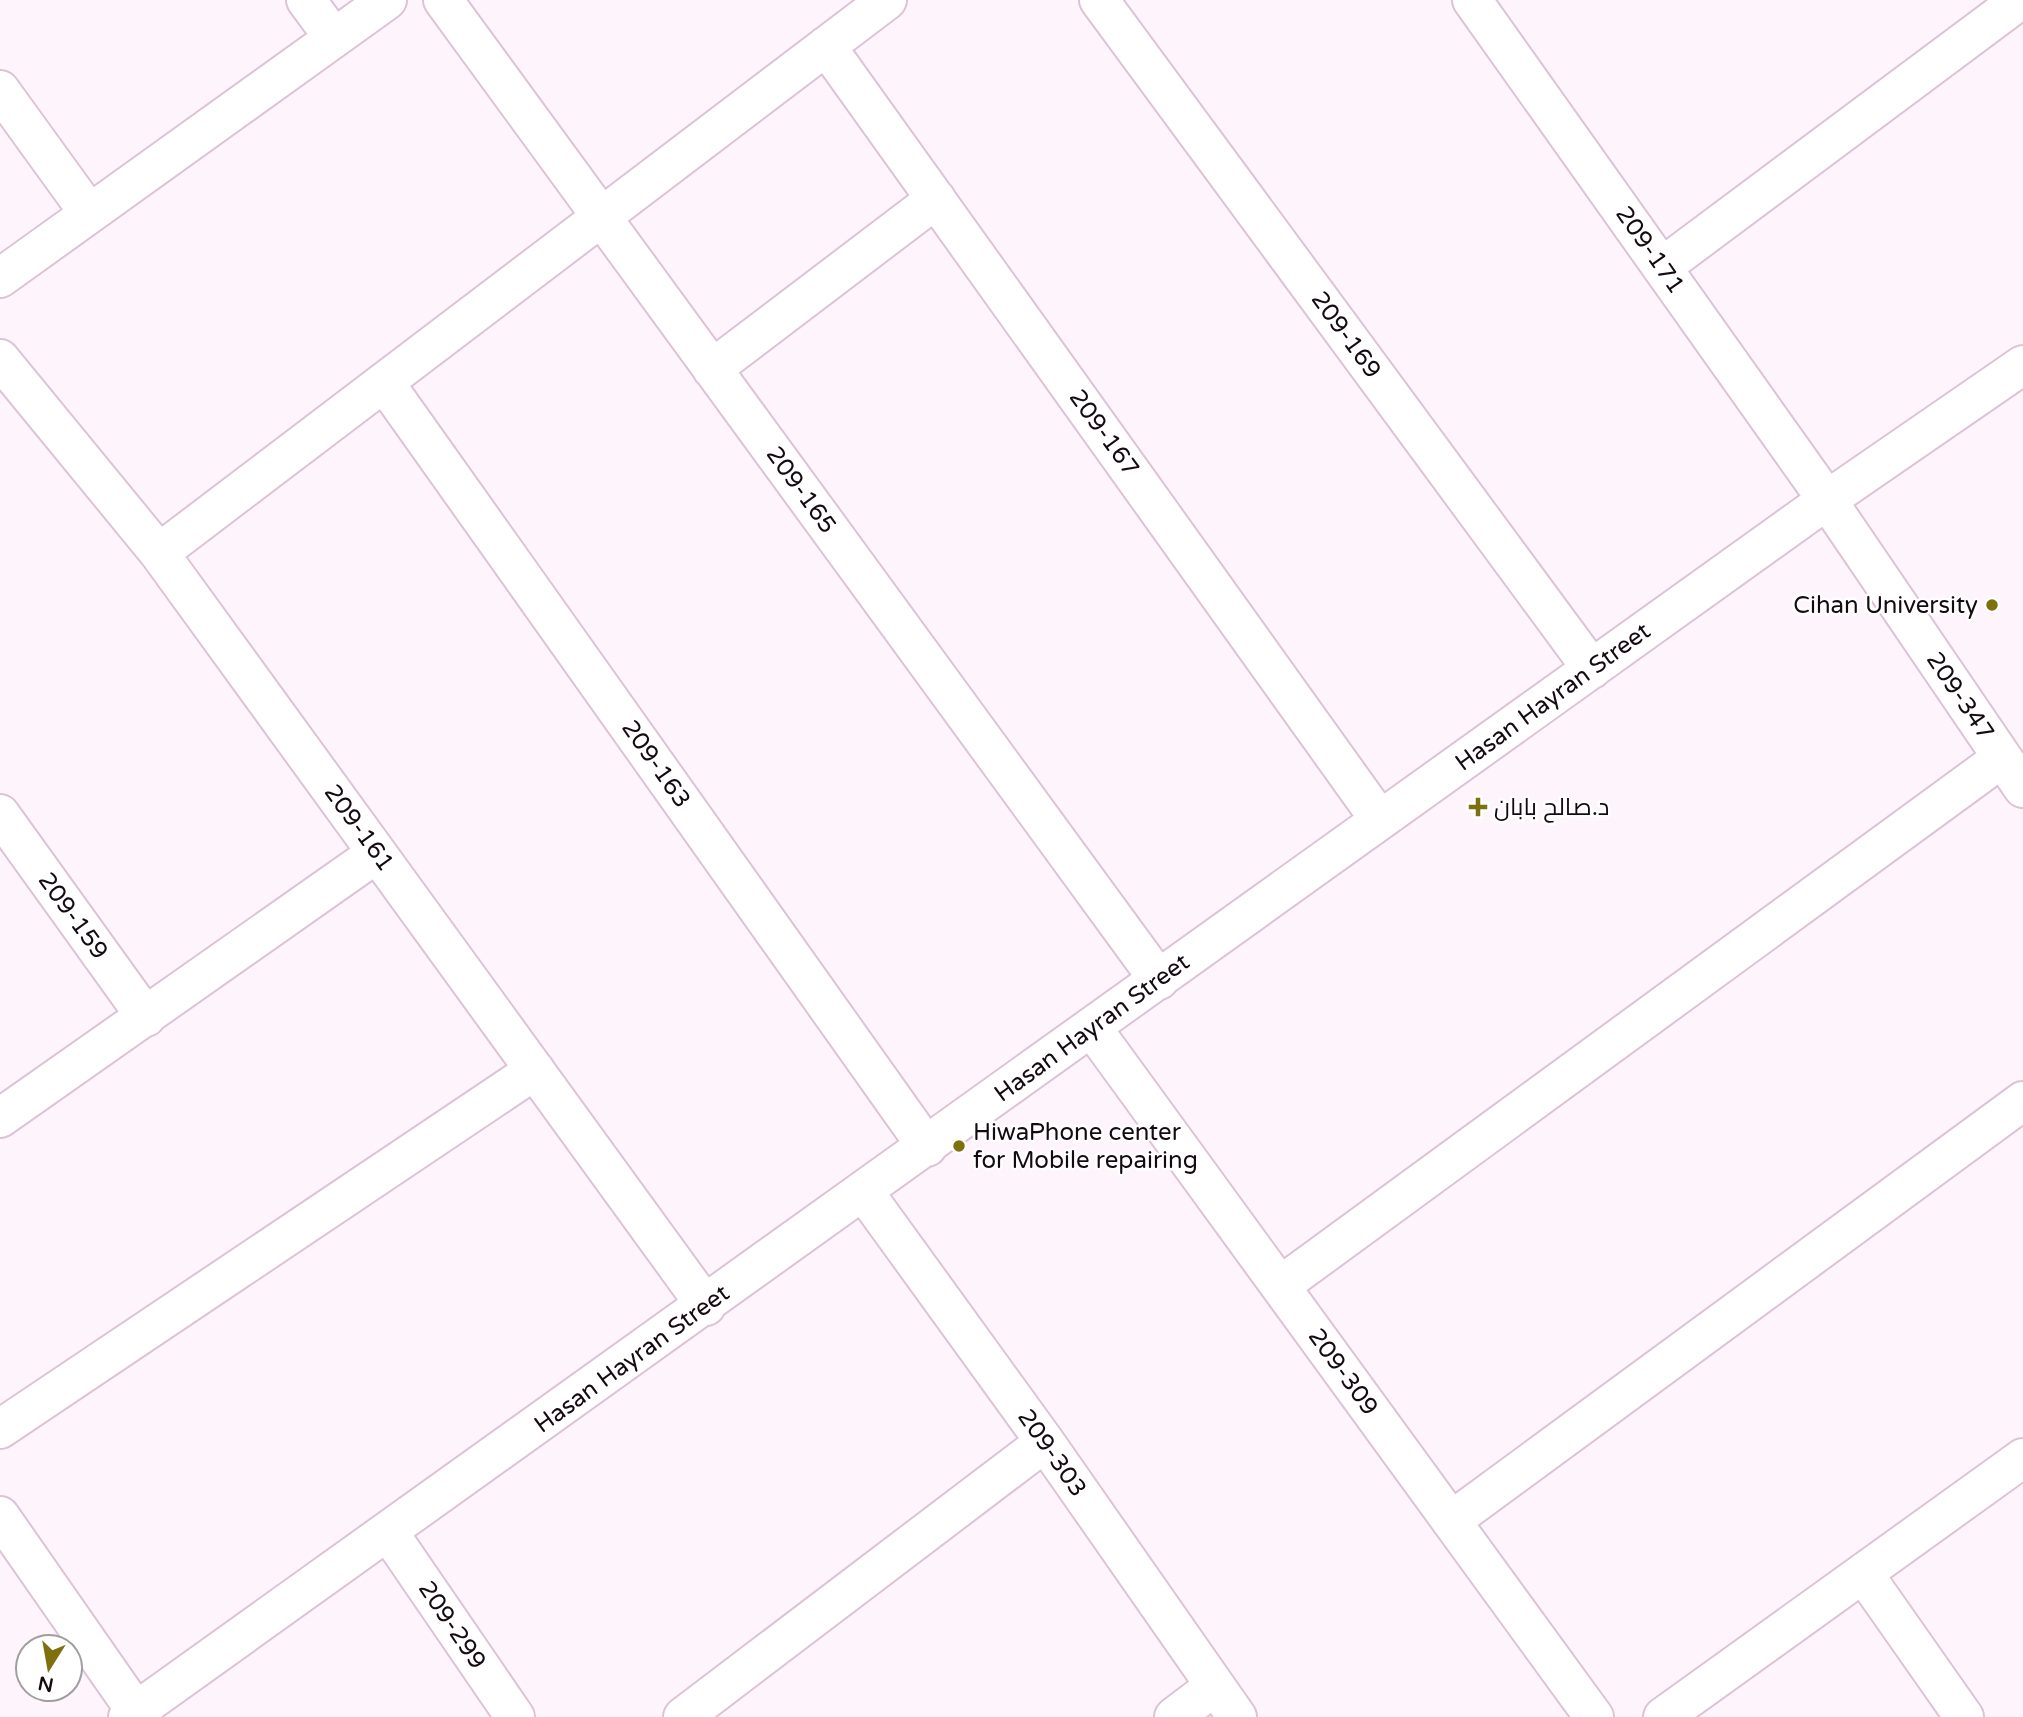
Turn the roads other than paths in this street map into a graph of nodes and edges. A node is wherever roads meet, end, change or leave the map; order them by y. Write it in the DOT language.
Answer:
graph roads {
  1 [pos="306,0"];
  2 [pos="387,0"];
  3 [pos="443,0"];
  4 [pos="887,0"];
  5 [pos="1099,0"];
  6 [pos="2020,0"];
  7 [pos="1489,6"];
  8 [pos="334,38"];
  9 [pos="827,46"];
  10 [pos="0,90"];
  11 [pos="936,199"];
  12 [pos="89,213"];
  13 [pos="601,217"];
  14 [pos="1662,267"];
  15 [pos="0,278"];
  16 [pos="0,359"];
  17 [pos="2023,365"];
  18 [pos="712,369"];
  19 [pos="384,382"];
  20 [pos="1827,500"];
  21 [pos="159,553"];
  22 [pos="1592,669"];
  23 [pos="2013,773"];
  24 [pos="0,814"];
  25 [pos="1380,820"];
  26 [pos="377,853"];
  27 [pos="1159,980"];
  28 [pos="146,1017"];
  29 [pos="1092,1028"];
  30 [pos="535,1069"];
  31 [pos="2023,1101"];
  32 [pos="0,1118"];
  33 [pos="928,1146"];
  34 [pos="864,1192"];
  35 [pos="1280,1286"];
  36 [pos="706,1306"];
  37 [pos="0,1429"];
  38 [pos="1045,1442"];
  39 [pos="2023,1458"];
  40 [pos="0,1516"];
  41 [pos="1451,1521"];
  42 [pos="389,1533"];
  43 [pos="1863,1573"];
  44 [pos="1215,1686"];
  45 [pos="135,1715"];
  46 [pos="515,1717"];
  47 [pos="684,1717"];
  48 [pos="1174,1717"];
  49 [pos="1237,1717"];
  50 [pos="1594,1717"];
  51 [pos="1663,1717"];
  52 [pos="1964,1717"];
  1 -- 8 [label="street"];
  2 -- 8 [label="street"];
  3 -- 13 [label="street, 209-165"];
  4 -- 9 [label="street"];
  5 -- 22 [label="street, 209-169"];
  6 -- 14 [label="street"];
  7 -- 14 [label="street, 209-171"];
  8 -- 12 [label="street"];
  9 -- 11 [label="street, 209-167"];
  9 -- 13 [label="street"];
  10 -- 12 [label="street"];
  11 -- 18 [label="street"];
  11 -- 25 [label="street, 209-167"];
  12 -- 15 [label="street"];
  13 -- 18 [label="street, 209-165"];
  13 -- 19 [label="street"];
  14 -- 20 [label="street, 209-171"];
  16 -- 21 [label="street, 209-161"];
  17 -- 20 [label="street, Hasan Hayran Street"];
  18 -- 27 [label="street, 209-165"];
  19 -- 21 [label="street"];
  19 -- 33 [label="street, 209-163"];
  20 -- 22 [label="street, Hasan Hayran Street"];
  20 -- 23 [label="street, 209-347"];
  21 -- 26 [label="street, 209-161"];
  22 -- 25 [label="street, Hasan Hayran Street"];
  23 -- 35 [label="street"];
  24 -- 28 [label="street, 209-159"];
  25 -- 27 [label="street, Hasan Hayran Street"];
  26 -- 28 [label="street"];
  26 -- 30 [label="street, 209-161"];
  27 -- 29 [label="street, Hasan Hayran Street"];
  28 -- 32 [label="street"];
  29 -- 33 [label="street, Hasan Hayran Street"];
  29 -- 35 [label="street, 209-309"];
  30 -- 36 [label="street, 209-161"];
  30 -- 37 [label="street"];
  31 -- 41 [label="street"];
  33 -- 34 [label="street, Hasan Hayran Street"];
  34 -- 36 [label="street, Hasan Hayran Street"];
  34 -- 38 [label="street, 209-303"];
  35 -- 41 [label="street, 209-309"];
  36 -- 42 [label="street, Hasan Hayran Street"];
  38 -- 44 [label="street, 209-303"];
  38 -- 47 [label="street"];
  39 -- 43 [label="street"];
  40 -- 45 [label="street"];
  41 -- 50 [label="street, 209-309"];
  42 -- 45 [label="street, Hasan Hayran Street"];
  42 -- 46 [label="street, 209-299"];
  43 -- 51 [label="street"];
  43 -- 52 [label="street"];
  44 -- 48 [label="street"];
  44 -- 49 [label="street, 209-303"];
}
